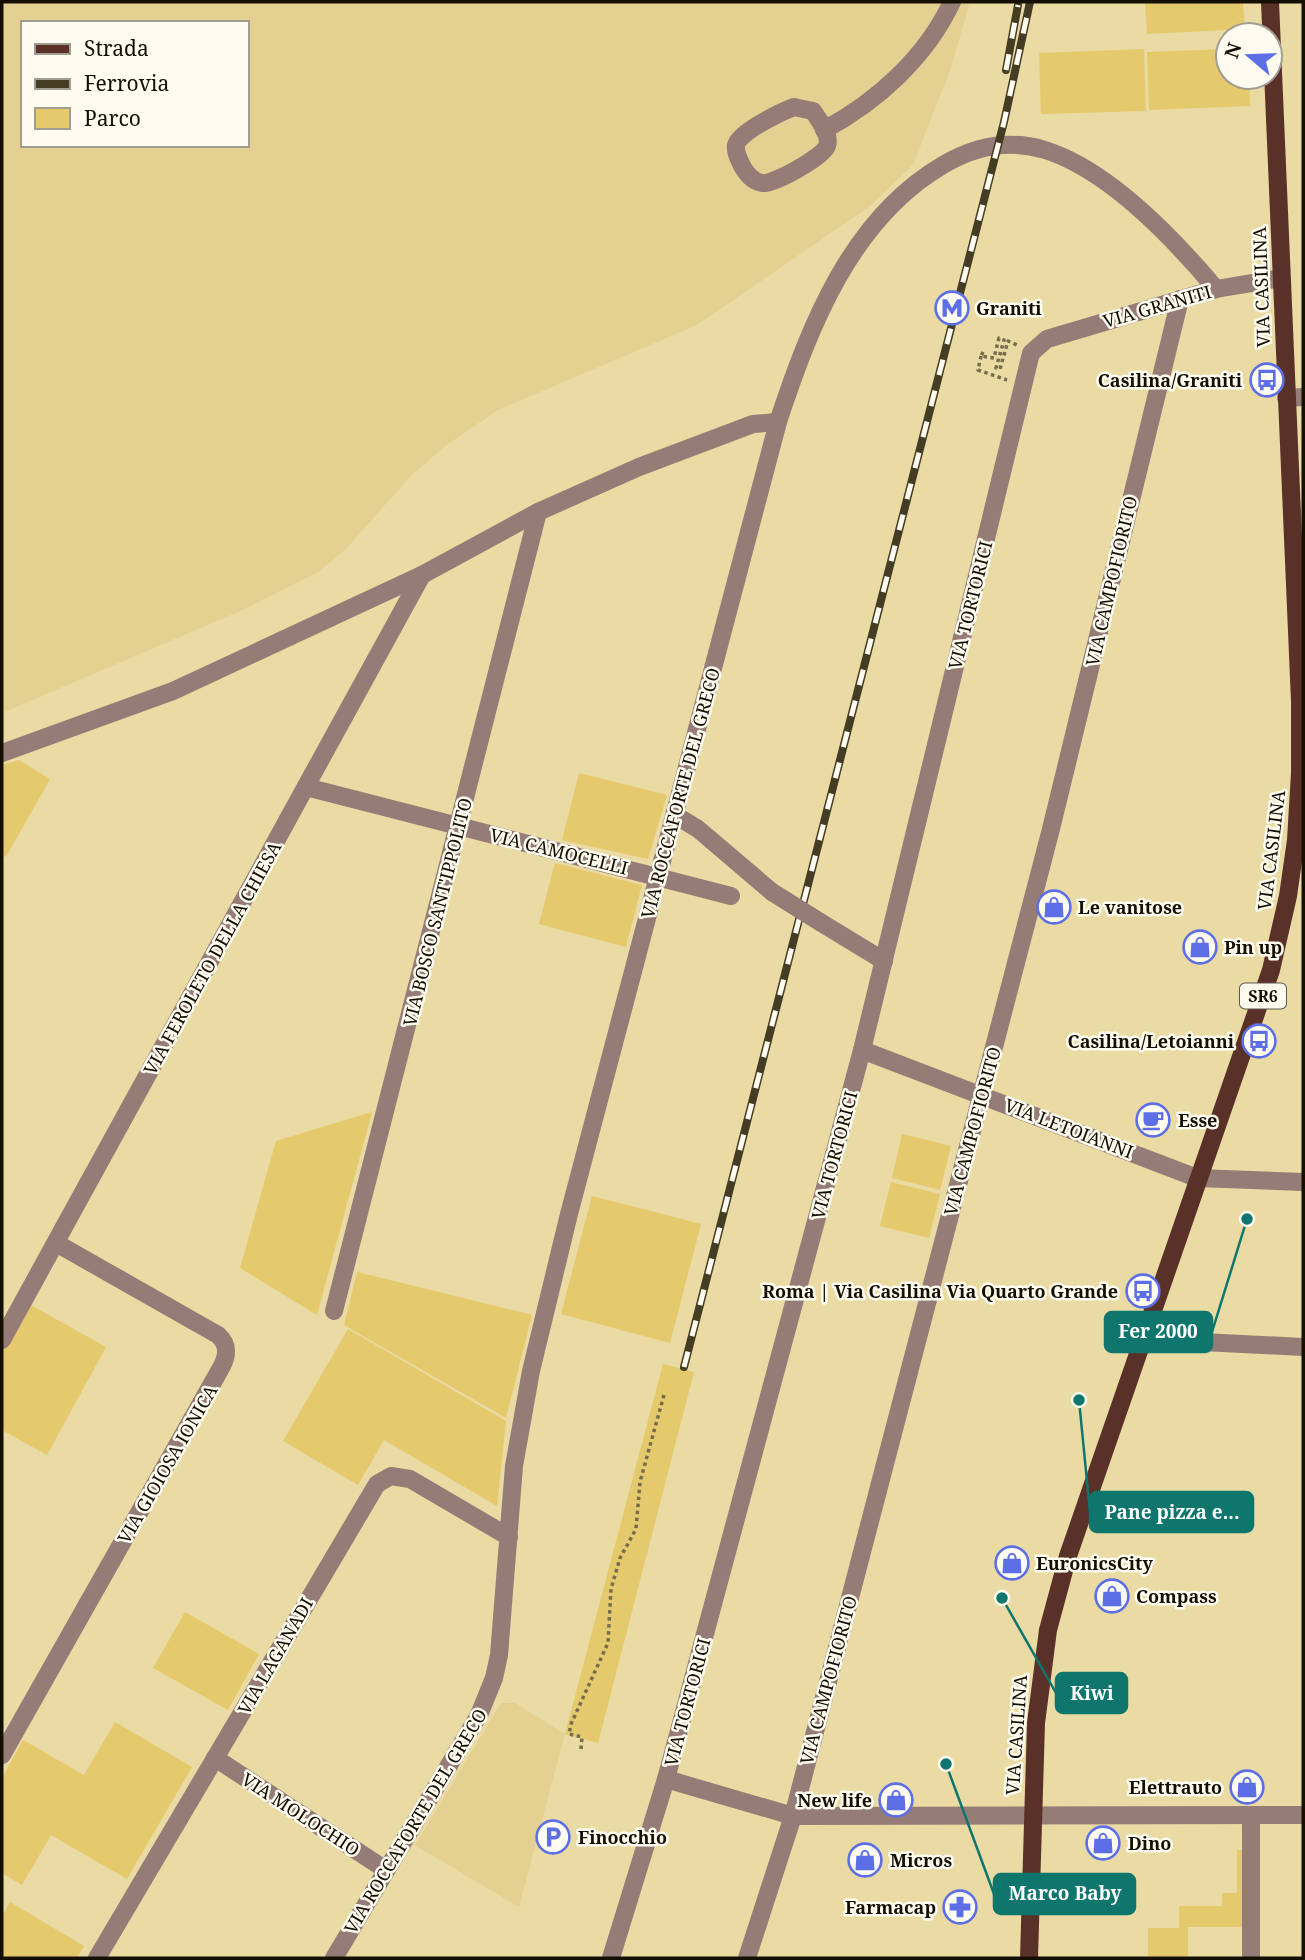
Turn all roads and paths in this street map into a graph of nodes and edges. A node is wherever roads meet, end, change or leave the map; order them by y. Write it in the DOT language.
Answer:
graph roads {
  1 [pos="952,2"];
  2 [pos="1270,2"];
  3 [pos="824,130"];
  4 [pos="1282,278"];
  5 [pos="1216,289"];
  6 [pos="1180,299"];
  7 [pos="1032,353"];
  8 [pos="1008,380"];
  9 [pos="1294,398"];
  10 [pos="778,422"];
  11 [pos="538,512"];
  12 [pos="422,575"];
  13 [pos="2,753"];
  14 [pos="306,787"];
  15 [pos="675,815"];
  16 [pos="459,826"];
  17 [pos="659,876"];
  18 [pos="731,896"];
  19 [pos="884,961"];
  20 [pos="862,1051"];
  21 [pos="982,1094"];
  22 [pos="1197,1178"];
  23 [pos="1303,1182"];
  24 [pos="56,1243"];
  25 [pos="334,1311"];
  26 [pos="1142,1339"];
  27 [pos="2,1340"];
  28 [pos="1303,1347"];
  29 [pos="664,1395"];
  30 [pos="509,1537"];
  31 [pos="581,1749"];
  32 [pos="2,1755"];
  33 [pos="215,1758"];
  34 [pos="666,1779"];
  35 [pos="1303,1815"];
  36 [pos="793,1816"];
  37 [pos="1032,1816"];
  38 [pos="1251,1816"];
  39 [pos="386,1870"];
  40 [pos="97,1958"];
  41 [pos="334,1958"];
  42 [pos="611,1958"];
  43 [pos="747,1958"];
  44 [pos="1029,1958"];
  45 [pos="1251,1958"];
  1 -- 3 [label="street"];
  2 -- 4 [label="main road, VIA CASILINA / SR6"];
  3 -- 3 [label="street"];
  4 -- 5 [label="street, VIA GRANITI"];
  4 -- 9 [label="main road, VIA CASILINA / SR6"];
  5 -- 6 [label="street, VIA GRANITI"];
  5 -- 10 [label="street, VIA ROCCAFORTE DEL GRECO"];
  6 -- 7 [label="street, VIA GRANITI"];
  6 -- 21 [label="street, VIA CAMPOFIORITO"];
  7 -- 8 [label="path"];
  7 -- 19 [label="street, VIA TORTORICI"];
  9 -- 22 [label="main road, VIA CASILINA / SR6"];
  10 -- 11 [label="street"];
  10 -- 15 [label="street, VIA ROCCAFORTE DEL GRECO"];
  11 -- 12 [label="street"];
  11 -- 16 [label="street, VIA BOSCO SANT'IPPOLITO"];
  12 -- 13 [label="street"];
  12 -- 14 [label="street, VIA FEROLETO DELLA CHIESA"];
  14 -- 16 [label="street, VIA CAMOCELLI"];
  14 -- 24 [label="street, VIA FEROLETO DELLA CHIESA"];
  15 -- 17 [label="street, VIA ROCCAFORTE DEL GRECO"];
  15 -- 19 [label="street, bridge"];
  16 -- 17 [label="street, VIA CAMOCELLI"];
  16 -- 25 [label="street, VIA BOSCO SANT'IPPOLITO"];
  17 -- 18 [label="street, VIA CAMOCELLI"];
  17 -- 30 [label="street, VIA ROCCAFORTE DEL GRECO"];
  19 -- 20 [label="street, VIA TORTORICI"];
  20 -- 21 [label="street, VIA LETOIANNI"];
  20 -- 34 [label="street, VIA TORTORICI"];
  21 -- 22 [label="street, VIA LETOIANNI"];
  21 -- 36 [label="street, VIA CAMPOFIORITO"];
  22 -- 23 [label="street, VIA LETOIANNI"];
  22 -- 26 [label="main road, VIA CASILINA / SR6"];
  24 -- 27 [label="street, VIA FEROLETO DELLA CHIESA"];
  24 -- 32 [label="street, VIA GIOIOSA IONICA"];
  26 -- 28 [label="street"];
  26 -- 37 [label="main road, VIA CASILINA / SR6"];
  29 -- 31 [label="path"];
  30 -- 33 [label="street, VIA LAGANADI"];
  30 -- 39 [label="street, VIA ROCCAFORTE DEL GRECO"];
  33 -- 39 [label="street, VIA MOLOCHIO"];
  33 -- 40 [label="street, VIA LAGANADI"];
  34 -- 36 [label="street"];
  34 -- 42 [label="street, VIA TORTORICI"];
  35 -- 38 [label="street"];
  36 -- 37 [label="street"];
  36 -- 43 [label="street, VIA CAMPOFIORITO"];
  37 -- 38 [label="street"];
  37 -- 44 [label="main road, VIA CASILINA / SR6"];
  38 -- 45 [label="street"];
  39 -- 41 [label="street, VIA ROCCAFORTE DEL GRECO"];
}
